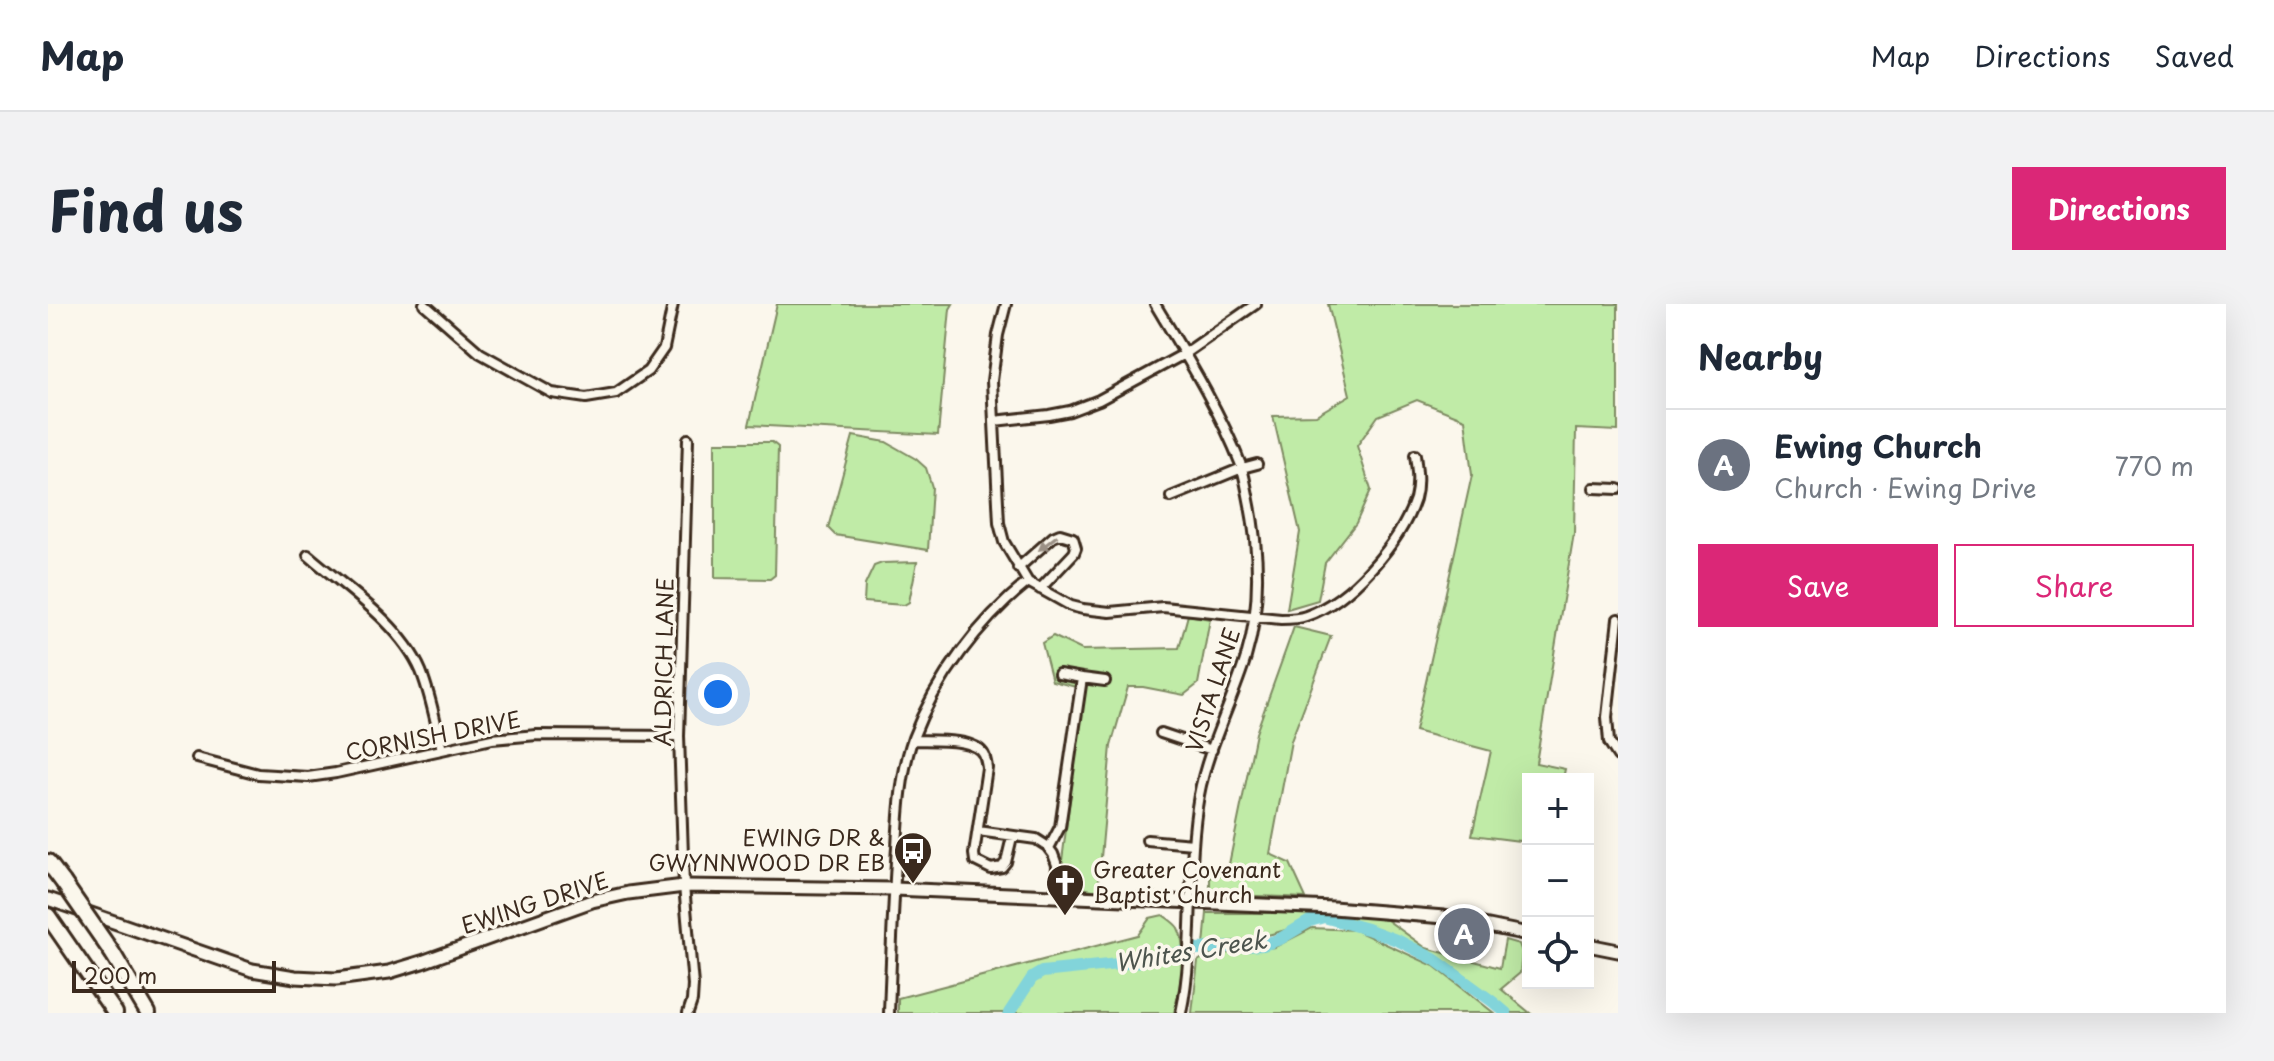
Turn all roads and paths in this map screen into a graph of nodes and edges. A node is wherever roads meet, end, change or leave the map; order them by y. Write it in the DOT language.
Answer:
graph roads {
  1 [pos="424,304"];
  2 [pos="673,304"];
  3 [pos="1006,304"];
  4 [pos="1155,304"];
  5 [pos="1256,304"];
  6 [pos="1184,354"];
  7 [pos="994,421"];
  8 [pos="688,439"];
  9 [pos="1415,455"];
  10 [pos="1257,464"];
  11 [pos="1242,468"];
  12 [pos="1594,488"];
  13 [pos="1618,489"];
  14 [pos="1171,497"];
  15 [pos="308,555"];
  16 [pos="1018,568"];
  17 [pos="1028,582"];
  18 [pos="1040,589"];
  19 [pos="1256,616"];
  20 [pos="1618,619"];
  21 [pos="1059,674"];
  22 [pos="1082,678"];
  23 [pos="1105,681"];
  24 [pos="1161,733"];
  25 [pos="679,736"];
  26 [pos="913,740"];
  27 [pos="442,750"];
  28 [pos="1212,750"];
  29 [pos="1618,756"];
  30 [pos="197,758"];
  31 [pos="978,831"];
  32 [pos="1012,837"];
  33 [pos="1147,840"];
  34 [pos="1193,844"];
  35 [pos="1049,848"];
  36 [pos="48,862"];
  37 [pos="684,886"];
  38 [pos="894,889"];
  39 [pos="1056,896"];
  40 [pos="48,899"];
  41 [pos="1191,903"];
  42 [pos="48,916"];
  43 [pos="1522,933"];
  44 [pos="1594,946"];
  45 [pos="1618,951"];
  46 [pos="90,975"];
  47 [pos="147,1012"];
  48 [pos="108,1013"];
  49 [pos="115,1013"];
  50 [pos="688,1013"];
  51 [pos="889,1013"];
  52 [pos="1181,1013"];
  1 -- 2 [label="street"];
  3 -- 7 [label="street"];
  4 -- 6 [label="street, VISTA LANE"];
  5 -- 6 [label="street"];
  6 -- 7 [label="street"];
  6 -- 11 [label="street, VISTA LANE"];
  7 -- 16 [label="street"];
  8 -- 25 [label="street, ALDRICH LANE"];
  9 -- 19 [label="street"];
  10 -- 11 [label="street"];
  11 -- 14 [label="street"];
  11 -- 19 [label="street, VISTA LANE"];
  12 -- 13 [label="street"];
  15 -- 27 [label="street"];
  16 -- 17 [label="street"];
  18 -- 16 [label="street, one-way"];
  17 -- 18 [label="street"];
  17 -- 26 [label="street"];
  18 -- 19 [label="street"];
  19 -- 28 [label="street, VISTA LANE"];
  20 -- 29 [label="street"];
  21 -- 22 [label="street"];
  22 -- 23 [label="street"];
  22 -- 35 [label="street"];
  24 -- 28 [label="street"];
  25 -- 27 [label="street, CORNISH DRIVE"];
  25 -- 37 [label="street, ALDRICH LANE"];
  26 -- 31 [label="street"];
  26 -- 38 [label="street"];
  27 -- 30 [label="street, CORNISH DRIVE"];
  28 -- 34 [label="street, VISTA LANE"];
  31 -- 32 [label="street"];
  31 -- 32 [label="street"];
  32 -- 35 [label="street"];
  33 -- 34 [label="street"];
  34 -- 41 [label="street, VISTA LANE"];
  35 -- 39 [label="street"];
  36 -- 47 [label="highway, bridge"];
  37 -- 38 [label="street, EWING DRIVE"];
  37 -- 40 [label="street, EWING DRIVE"];
  37 -- 50 [label="street, ALDRICH LANE"];
  38 -- 39 [label="street, EWING DRIVE"];
  38 -- 51 [label="street"];
  39 -- 41 [label="street, EWING DRIVE"];
  41 -- 43 [label="street, EWING DRIVE"];
  41 -- 52 [label="street, VISTA LANE"];
  42 -- 46 [label="highway"];
  44 -- 45 [label="street"];
  46 -- 48 [label="highway"];
  46 -- 49 [label="highway"];
}
